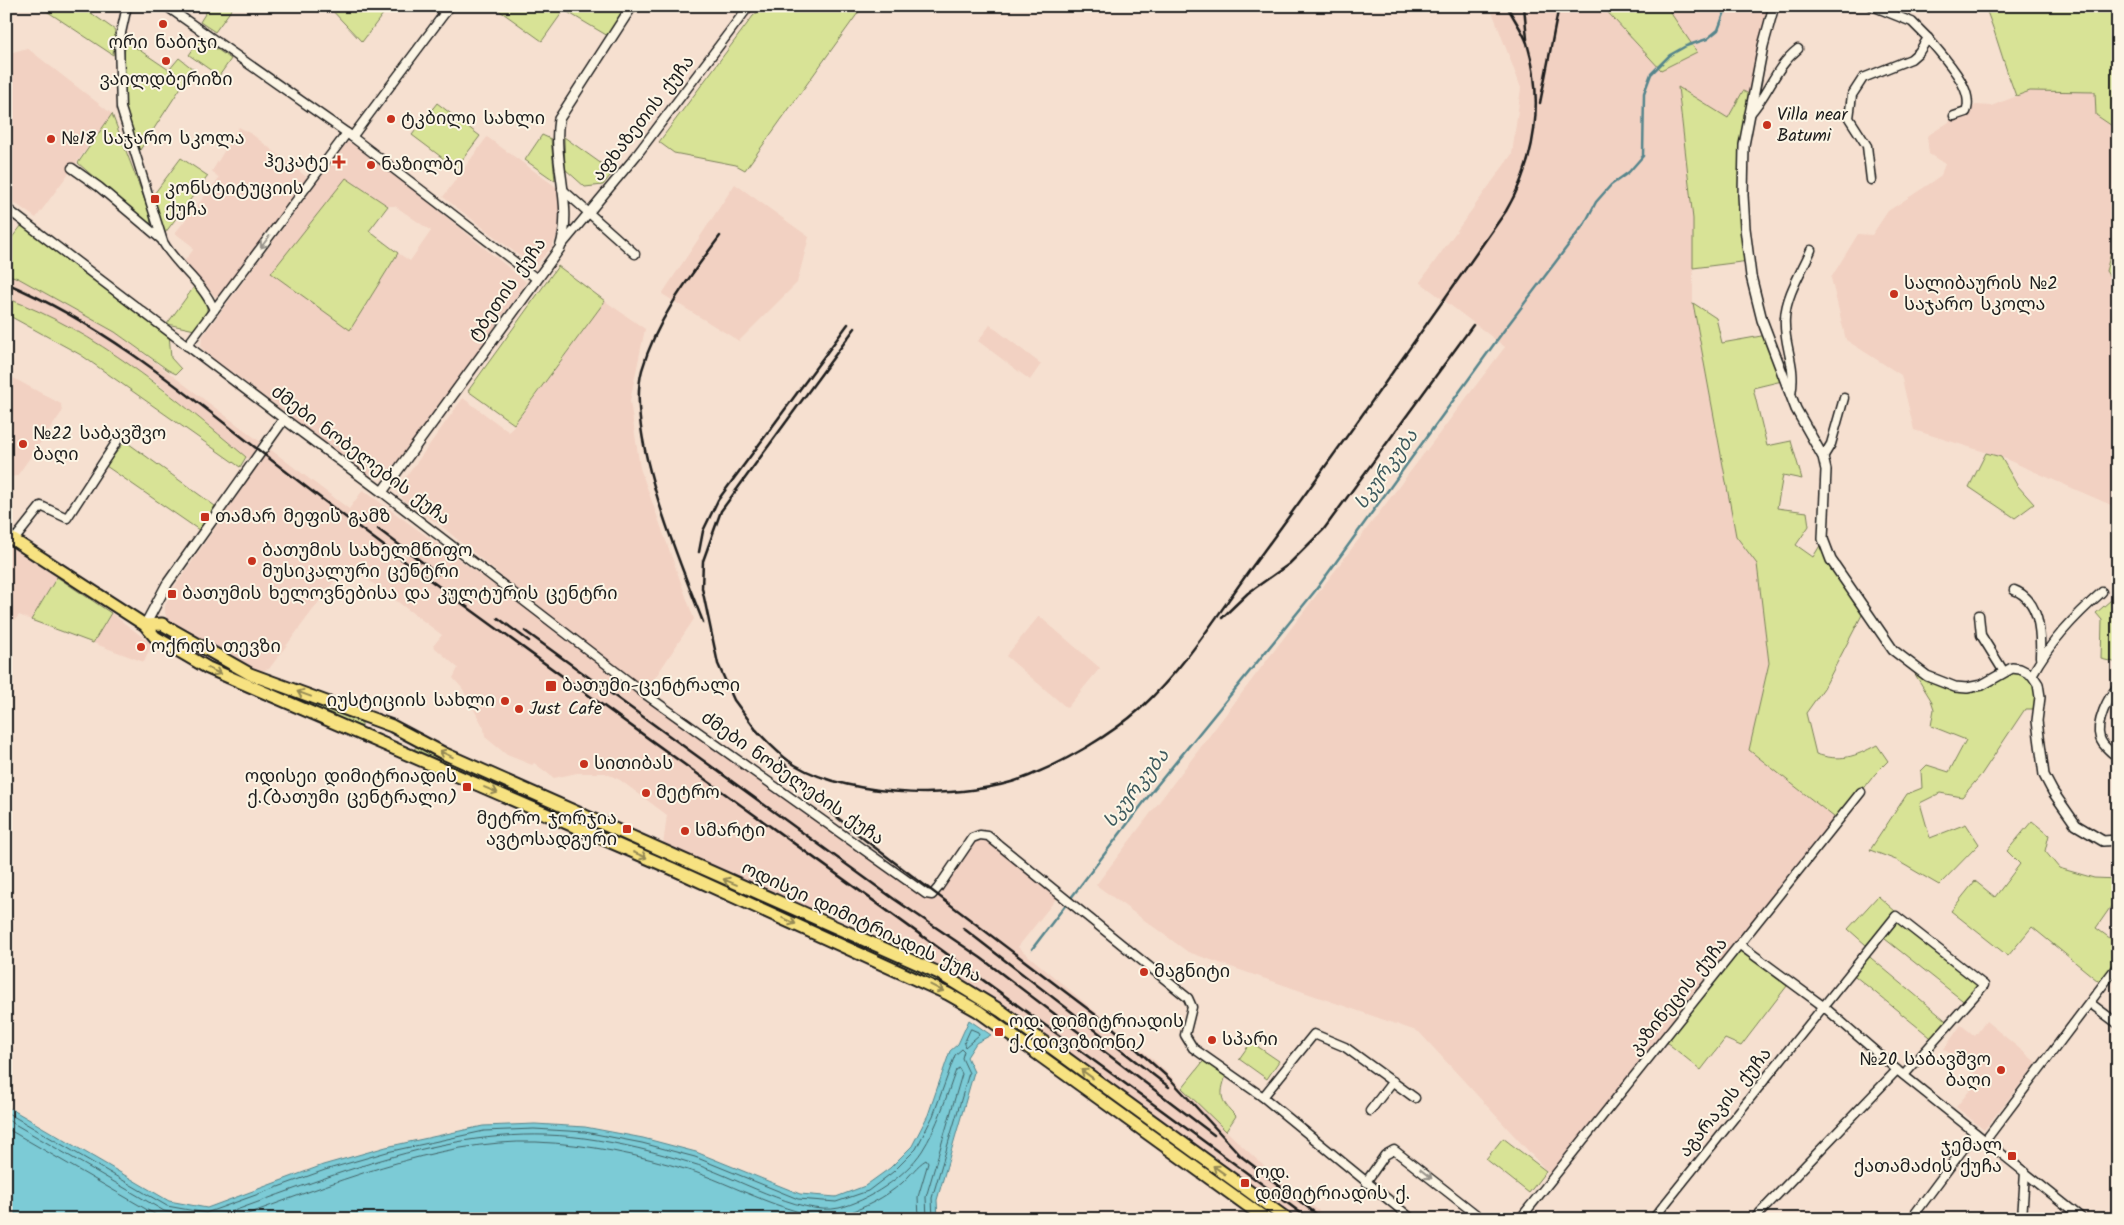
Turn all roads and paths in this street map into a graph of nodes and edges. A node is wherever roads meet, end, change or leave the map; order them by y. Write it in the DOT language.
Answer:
graph roads {
  1 [pos="127,6"];
  2 [pos="166,6"];
  3 [pos="437,6"];
  4 [pos="632,6"];
  5 [pos="749,6"];
  6 [pos="1774,6"];
  7 [pos="1872,6"];
  8 [pos="448,10"];
  9 [pos="1928,38"];
  10 [pos="1798,49"];
  11 [pos="1749,115"];
  12 [pos="1954,116"];
  13 [pos="349,135"];
  14 [pos="72,168"];
  15 [pos="1871,180"];
  16 [pos="562,189"];
  17 [pos="6,208"];
  18 [pos="588,214"];
  19 [pos="163,242"];
  20 [pos="560,248"];
  21 [pos="1811,250"];
  22 [pos="635,254"];
  23 [pos="537,279"];
  24 [pos="214,310"];
  25 [pos="187,346"];
  26 [pos="1791,395"];
  27 [pos="1844,398"];
  28 [pos="284,419"];
  29 [pos="121,436"];
  30 [pos="1824,457"];
  31 [pos="382,492"];
  32 [pos="10,537"];
  33 [pos="2014,590"];
  34 [pos="2102,592"];
  35 [pos="1980,615"];
  36 [pos="145,625"];
  37 [pos="2040,662"];
  38 [pos="2004,672"];
  39 [pos="2032,675"];
  40 [pos="2118,687"];
  41 [pos="383,722"];
  42 [pos="410,735"];
  43 [pos="372,739"];
  44 [pos="398,750"];
  45 [pos="2112,753"];
  46 [pos="1861,792"];
  47 [pos="2118,840"];
  48 [pos="1740,945"];
  49 [pos="2118,965"];
  50 [pos="2090,1003"];
  51 [pos="1823,1006"];
  52 [pos="2118,1024"];
  53 [pos="1901,1073"];
  54 [pos="1393,1081"];
  55 [pos="1263,1097"];
  56 [pos="1415,1098"];
  57 [pos="1370,1111"];
  58 [pos="1975,1133"];
  59 [pos="1984,1141"];
  60 [pos="2025,1172"];
  61 [pos="1366,1182"];
  62 [pos="1266,1219"];
  63 [pos="1287,1219"];
  64 [pos="1412,1219"];
  65 [pos="1482,1219"];
  66 [pos="1520,1219"];
  67 [pos="1653,1219"];
  68 [pos="1754,1219"];
  69 [pos="1911,1219"];
  70 [pos="2022,1219"];
  71 [pos="2083,1219"];
  1 -- 19 [label="street"];
  2 -- 13 [label="street"];
  3 -- 8 [label="street"];
  4 -- 16 [label="street, ტბეთის ქუჩა"];
  5 -- 18 [label="street, აფხაზეთის ქუჩა"];
  6 -- 11 [label="street"];
  7 -- 9 [label="street"];
  8 -- 13 [label="street"];
  9 -- 12 [label="street"];
  9 -- 15 [label="street"];
  10 -- 11 [label="street"];
  11 -- 26 [label="street"];
  13 -- 23 [label="street"];
  13 -- 24 [label="street, one-way"];
  14 -- 19 [label="street"];
  16 -- 18 [label="street"];
  16 -- 20 [label="street, ტბეთის ქუჩა"];
  17 -- 25 [label="street, ძმები ნობელების ქუჩა"];
  18 -- 20 [label="street, აფხაზეთის ქუჩა"];
  18 -- 22 [label="street"];
  19 -- 24 [label="street"];
  20 -- 23 [label="street, ტბეთის ქუჩა"];
  21 -- 26 [label="street"];
  23 -- 31 [label="street, ტბეთის ქუჩა"];
  24 -- 25 [label="street"];
  25 -- 28 [label="street, ძმები ნობელების ქუჩა"];
  26 -- 30 [label="street"];
  27 -- 30 [label="street"];
  28 -- 31 [label="street, ძმები ნობელების ქუჩა"];
  28 -- 36 [label="street"];
  29 -- 32 [label="street"];
  30 -- 38 [label="street"];
  31 -- 55 [label="street, ძმები ნობელების ქუჩა"];
  32 -- 36 [label="main road"];
  33 -- 37 [label="street"];
  34 -- 37 [label="street"];
  35 -- 38 [label="street"];
  41 -- 36 [label="main road, one-way"];
  36 -- 43 [label="main road, one-way"];
  37 -- 39 [label="street"];
  38 -- 39 [label="street"];
  39 -- 47 [label="street"];
  40 -- 45 [label="street"];
  41 -- 42 [label="main road, ოდისეი დიმიტრიადის ქუჩა"];
  41 -- 43 [label="main road"];
  42 -- 44 [label="main road"];
  63 -- 42 [label="main road, ოდისეი დიმიტრიადის ქუჩა, one-way"];
  43 -- 44 [label="main road, ოდისეი დიმიტრიადის ქუჩა"];
  44 -- 62 [label="main road, ოდისეი დიმიტრიადის ქუჩა, one-way"];
  46 -- 48 [label="street, კაზინეცის ქუჩა"];
  48 -- 51 [label="street"];
  48 -- 66 [label="street, კაზინეცის ქუჩა"];
  49 -- 50 [label="street"];
  50 -- 52 [label="street"];
  50 -- 59 [label="street"];
  51 -- 53 [label="street"];
  51 -- 53 [label="street, აგარაკის ქუჩა"];
  51 -- 67 [label="street, აგარაკის ქუჩა"];
  53 -- 58 [label="street"];
  53 -- 68 [label="street"];
  54 -- 55 [label="street"];
  54 -- 56 [label="street"];
  54 -- 57 [label="street"];
  55 -- 61 [label="street, ძმები ნობელების ქუჩა"];
  58 -- 59 [label="street"];
  58 -- 69 [label="street"];
  59 -- 60 [label="street"];
  60 -- 70 [label="street"];
  60 -- 71 [label="street"];
  61 -- 64 [label="street, ძმები ნობელების ქუჩა"];
  61 -- 65 [label="street, one-way"];
}
